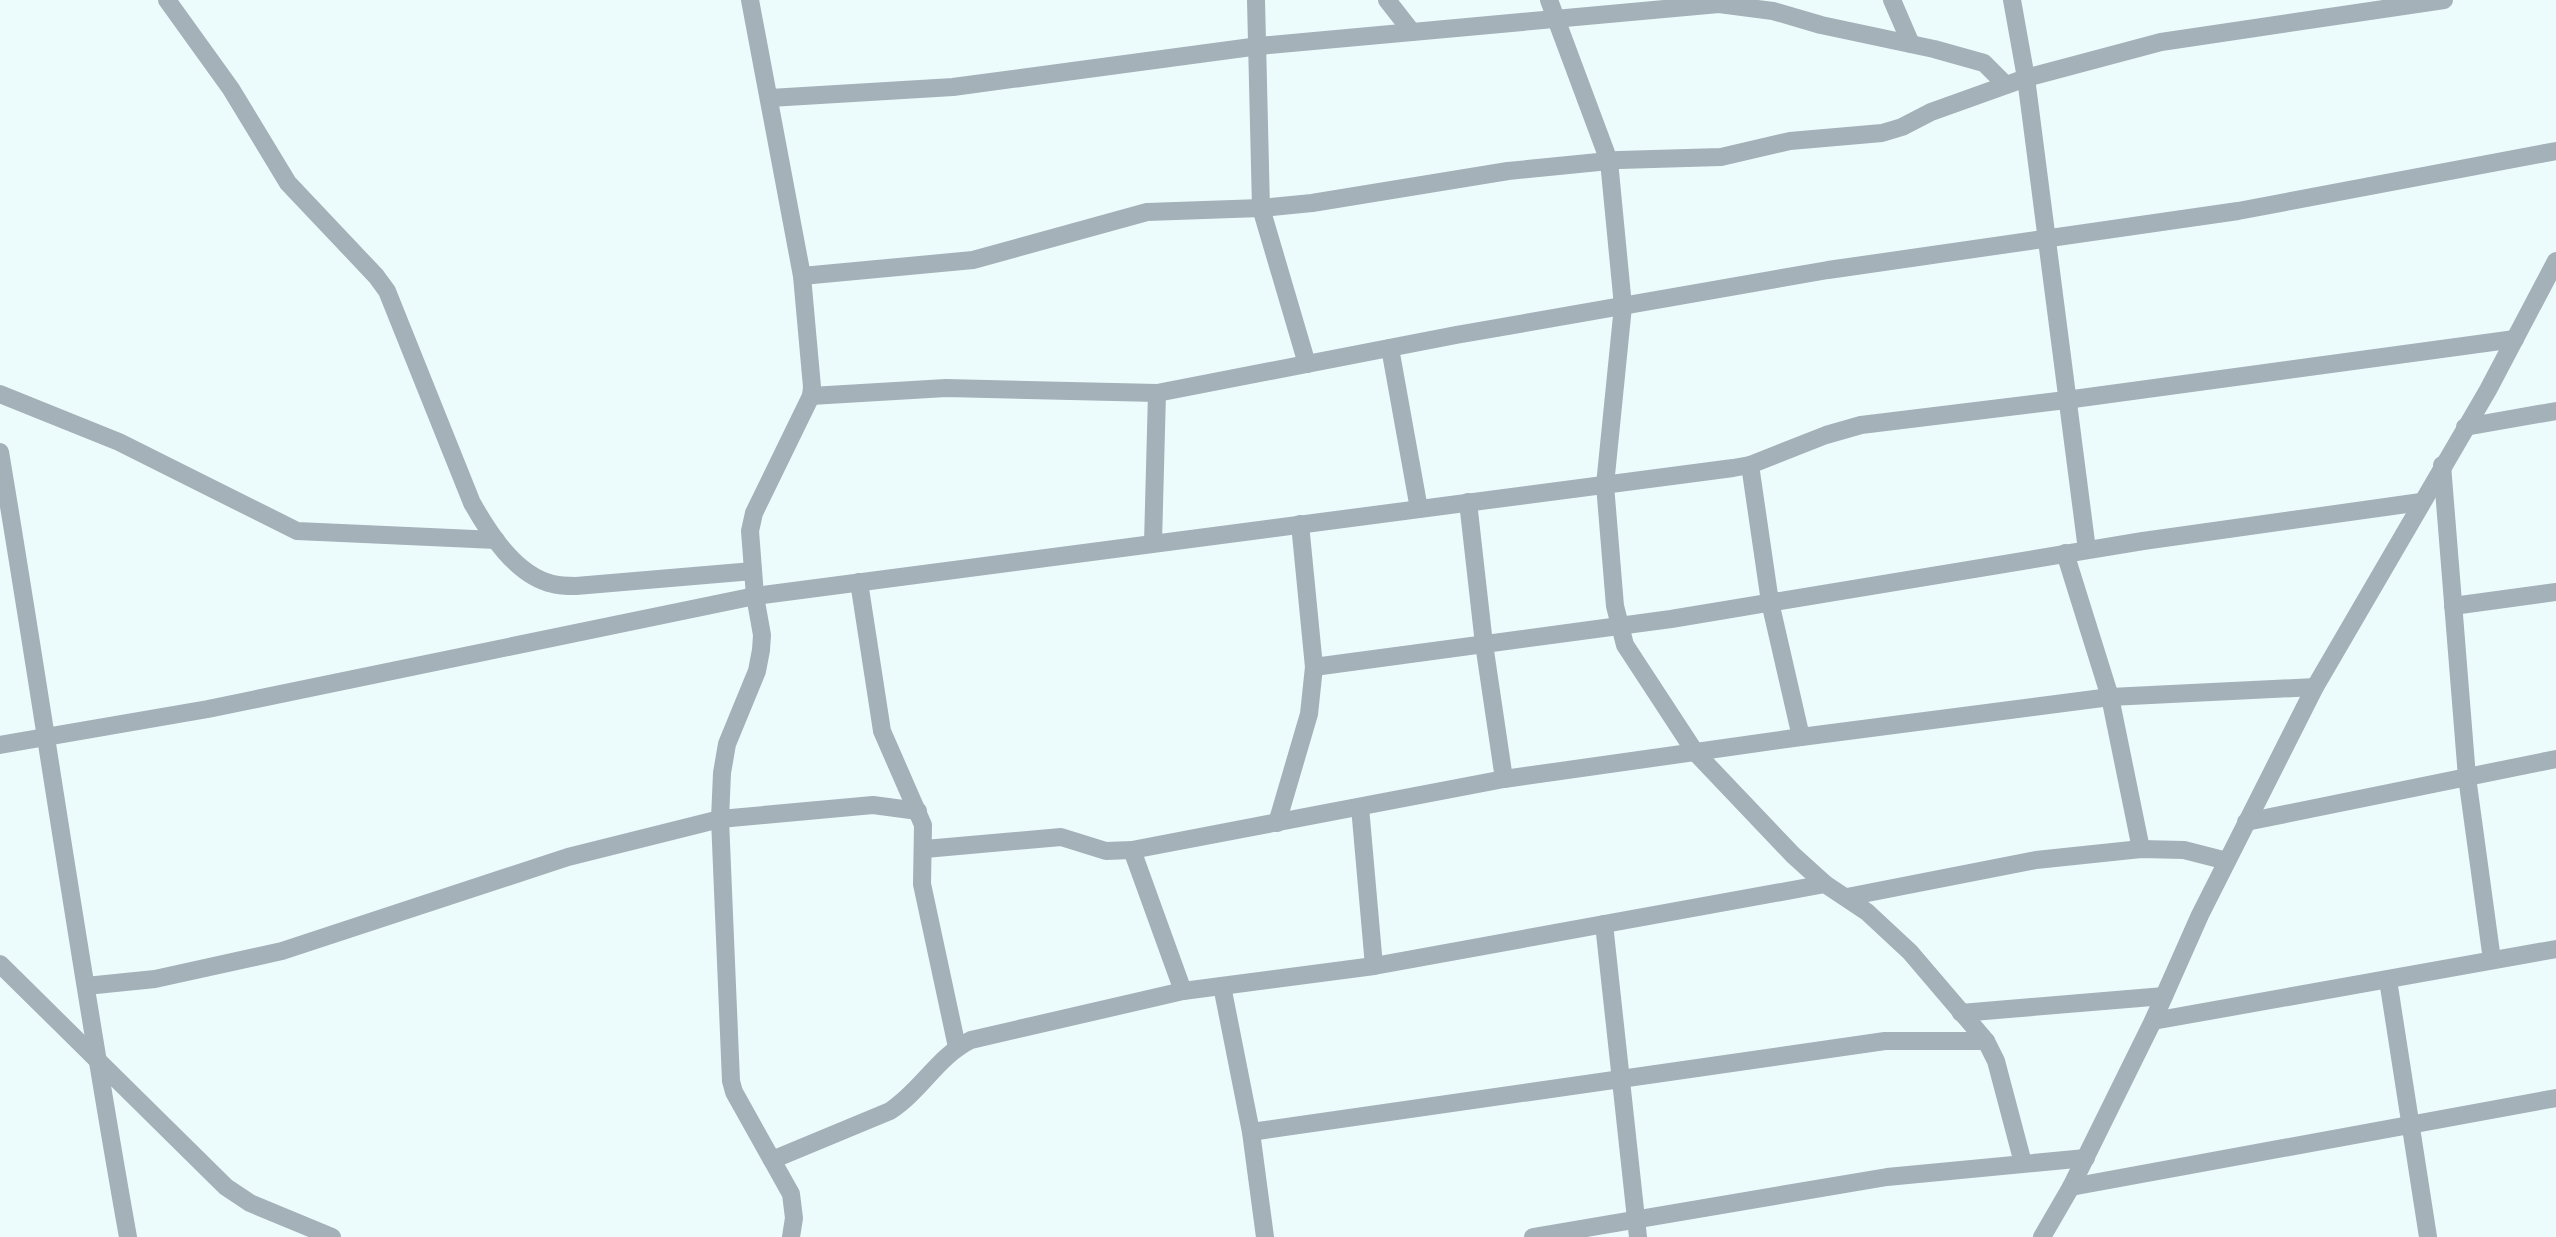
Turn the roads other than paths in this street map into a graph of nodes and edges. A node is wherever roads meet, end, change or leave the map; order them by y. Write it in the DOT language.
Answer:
graph roads {
  1 [pos="167,0"];
  2 [pos="750,0"];
  3 [pos="1257,0"];
  4 [pos="1387,0"];
  5 [pos="1549,0"];
  6 [pos="1892,0"];
  7 [pos="2012,0"];
  8 [pos="2444,0"];
  9 [pos="1557,19"];
  10 [pos="1413,32"];
  11 [pos="1911,44"];
  12 [pos="1259,46"];
  13 [pos="2025,78"];
  14 [pos="2006,85"];
  15 [pos="770,98"];
  16 [pos="2556,151"];
  17 [pos="1609,161"];
  18 [pos="1261,208"];
  19 [pos="2046,238"];
  20 [pos="2556,261"];
  21 [pos="802,276"];
  22 [pos="1623,306"];
  23 [pos="2516,339"];
  24 [pos="1390,348"];
  25 [pos="1307,364"];
  26 [pos="1158,393"];
  27 [pos="0,394"];
  28 [pos="811,396"];
  29 [pos="2066,400"];
  30 [pos="2556,411"];
  31 [pos="2465,426"];
  32 [pos="0,452"];
  33 [pos="1750,465"];
  34 [pos="2442,465"];
  35 [pos="1605,485"];
  36 [pos="1468,502"];
  37 [pos="2421,502"];
  38 [pos="1419,509"];
  39 [pos="1300,524"];
  40 [pos="496,540"];
  41 [pos="1152,543"];
  42 [pos="2087,550"];
  43 [pos="2065,554"];
  44 [pos="753,571"];
  45 [pos="859,582"];
  46 [pos="2556,592"];
  47 [pos="755,596"];
  48 [pos="1770,602"];
  49 [pos="2453,606"];
  50 [pos="1618,626"];
  51 [pos="1484,644"];
  52 [pos="1314,667"];
  53 [pos="2315,687"];
  54 [pos="2110,697"];
  55 [pos="48,737"];
  56 [pos="1801,737"];
  57 [pos="0,745"];
  58 [pos="1695,752"];
  59 [pos="2556,759"];
  60 [pos="2467,777"];
  61 [pos="1504,779"];
  62 [pos="1360,807"];
  63 [pos="918,811"];
  64 [pos="720,819"];
  65 [pos="2246,822"];
  66 [pos="1277,823"];
  67 [pos="925,849"];
  68 [pos="2140,849"];
  69 [pos="1132,850"];
  70 [pos="2227,861"];
  71 [pos="1825,884"];
  72 [pos="1847,897"];
  73 [pos="1604,924"];
  74 [pos="2556,949"];
  75 [pos="2492,960"];
  76 [pos="0,964"];
  77 [pos="1374,966"];
  78 [pos="2388,980"];
  79 [pos="86,986"];
  80 [pos="1222,986"];
  81 [pos="1183,990"];
  82 [pos="2164,996"];
  83 [pos="1961,1013"];
  84 [pos="2152,1021"];
  85 [pos="1986,1041"];
  86 [pos="957,1047"];
  87 [pos="96,1056"];
  88 [pos="1623,1080"];
  89 [pos="2556,1098"];
  90 [pos="2413,1126"];
  91 [pos="1251,1132"];
  92 [pos="2085,1158"];
  93 [pos="772,1160"];
  94 [pos="2023,1163"];
  95 [pos="2071,1187"];
  96 [pos="1635,1218"];
  97 [pos="128,1237"];
  98 [pos="332,1237"];
  99 [pos="791,1237"];
  100 [pos="1265,1237"];
  101 [pos="1533,1237"];
  102 [pos="1638,1237"];
  103 [pos="2042,1237"];
  104 [pos="2428,1237"];
  1 -- 40 [label="street"];
  2 -- 15 [label="street"];
  3 -- 12 [label="street"];
  4 -- 10 [label="street"];
  5 -- 9 [label="street"];
  6 -- 11 [label="street"];
  7 -- 13 [label="street"];
  8 -- 13 [label="street"];
  9 -- 10 [label="street"];
  9 -- 11 [label="street"];
  9 -- 17 [label="street"];
  10 -- 12 [label="street"];
  11 -- 14 [label="street"];
  12 -- 15 [label="street"];
  12 -- 18 [label="street"];
  13 -- 14 [label="street"];
  13 -- 19 [label="street"];
  14 -- 17 [label="street"];
  15 -- 21 [label="street"];
  16 -- 19 [label="street"];
  17 -- 18 [label="street"];
  17 -- 22 [label="street"];
  18 -- 21 [label="street"];
  18 -- 25 [label="street"];
  19 -- 22 [label="street"];
  19 -- 29 [label="street"];
  20 -- 23 [label="street"];
  21 -- 28 [label="street"];
  22 -- 24 [label="street"];
  22 -- 35 [label="street"];
  23 -- 29 [label="street"];
  23 -- 31 [label="street"];
  24 -- 25 [label="street"];
  24 -- 38 [label="street"];
  25 -- 26 [label="street"];
  26 -- 28 [label="street"];
  26 -- 41 [label="street"];
  27 -- 40 [label="street"];
  28 -- 44 [label="street"];
  29 -- 33 [label="street"];
  29 -- 42 [label="street"];
  30 -- 31 [label="street"];
  31 -- 34 [label="street"];
  32 -- 55 [label="street"];
  33 -- 35 [label="street"];
  33 -- 48 [label="street"];
  34 -- 37 [label="street"];
  34 -- 49 [label="street"];
  35 -- 36 [label="street"];
  35 -- 50 [label="street"];
  36 -- 38 [label="street"];
  36 -- 51 [label="street"];
  37 -- 42 [label="street"];
  37 -- 53 [label="street"];
  38 -- 39 [label="street"];
  39 -- 41 [label="street"];
  39 -- 52 [label="street"];
  40 -- 44 [label="street"];
  41 -- 45 [label="street"];
  42 -- 43 [label="street"];
  43 -- 48 [label="street"];
  43 -- 54 [label="street"];
  44 -- 47 [label="street"];
  45 -- 47 [label="street"];
  45 -- 63 [label="street"];
  46 -- 49 [label="street"];
  47 -- 55 [label="street"];
  47 -- 64 [label="street"];
  48 -- 50 [label="street"];
  48 -- 56 [label="street"];
  49 -- 60 [label="street"];
  50 -- 51 [label="street"];
  50 -- 58 [label="street"];
  51 -- 52 [label="street"];
  51 -- 61 [label="street"];
  52 -- 66 [label="street"];
  53 -- 54 [label="street"];
  53 -- 65 [label="street"];
  54 -- 56 [label="street"];
  54 -- 68 [label="street"];
  55 -- 57 [label="street"];
  55 -- 79 [label="street"];
  56 -- 58 [label="street"];
  58 -- 61 [label="street"];
  58 -- 71 [label="street"];
  59 -- 60 [label="street"];
  60 -- 65 [label="street"];
  60 -- 75 [label="street"];
  61 -- 62 [label="street"];
  62 -- 66 [label="street"];
  62 -- 77 [label="street"];
  63 -- 64 [label="street"];
  63 -- 67 [label="street"];
  64 -- 79 [label="street"];
  64 -- 93 [label="street"];
  65 -- 70 [label="street"];
  66 -- 69 [label="street"];
  67 -- 69 [label="street"];
  67 -- 86 [label="street"];
  68 -- 70 [label="street"];
  68 -- 72 [label="street"];
  69 -- 81 [label="street"];
  70 -- 82 [label="street"];
  71 -- 72 [label="street"];
  71 -- 73 [label="street"];
  72 -- 83 [label="street"];
  73 -- 77 [label="street"];
  73 -- 88 [label="street"];
  74 -- 75 [label="street"];
  75 -- 78 [label="street"];
  76 -- 87 [label="street"];
  77 -- 80 [label="street"];
  78 -- 84 [label="street"];
  78 -- 90 [label="street"];
  79 -- 87 [label="street"];
  80 -- 81 [label="street"];
  80 -- 91 [label="street"];
  81 -- 86 [label="street"];
  82 -- 83 [label="street"];
  82 -- 84 [label="street"];
  83 -- 85 [label="street"];
  84 -- 92 [label="street"];
  85 -- 88 [label="street"];
  85 -- 94 [label="street"];
  86 -- 93 [label="street"];
  87 -- 97 [label="street"];
  87 -- 98 [label="street"];
  88 -- 91 [label="street"];
  88 -- 96 [label="street"];
  89 -- 90 [label="street"];
  90 -- 95 [label="street"];
  90 -- 104 [label="street"];
  91 -- 100 [label="street"];
  92 -- 94 [label="street"];
  92 -- 95 [label="street"];
  93 -- 99 [label="street"];
  94 -- 96 [label="street"];
  95 -- 103 [label="street"];
  96 -- 101 [label="street"];
  96 -- 102 [label="street"];
}
